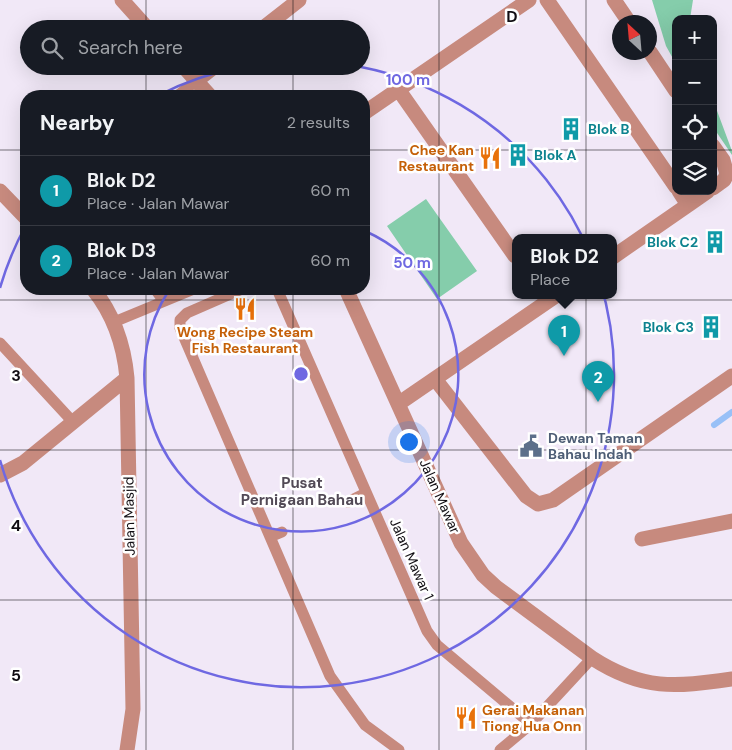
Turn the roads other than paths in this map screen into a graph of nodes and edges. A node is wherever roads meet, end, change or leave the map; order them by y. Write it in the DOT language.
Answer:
graph roads {
  1 [pos="122,0"];
  2 [pos="299,0"];
  3 [pos="529,0"];
  4 [pos="548,0"];
  5 [pos="614,0"];
  6 [pos="624,15"];
  7 [pos="140,20"];
  8 [pos="273,20"];
  9 [pos="655,60"];
  10 [pos="191,75"];
  11 [pos="204,75"];
  12 [pos="196,81"];
  13 [pos="672,85"];
  14 [pos="185,90"];
  15 [pos="204,90"];
  16 [pos="398,90"];
  17 [pos="370,109"];
  18 [pos="717,152"];
  19 [pos="672,181"];
  20 [pos="717,185"];
  21 [pos="0,191"];
  22 [pos="682,195"];
  23 [pos="702,195"];
  24 [pos="688,205"];
  25 [pos="20,211"];
  26 [pos="512,252"];
  27 [pos="617,254"];
  28 [pos="97,295"];
  29 [pos="159,295"];
  30 [pos="183,295"];
  31 [pos="228,295"];
  32 [pos="280,295"];
  33 [pos="349,295"];
  34 [pos="546,299"];
  35 [pos="163,300"];
  36 [pos="114,322"];
  37 [pos="0,343"];
  38 [pos="732,376"];
  39 [pos="127,378"];
  40 [pos="435,378"];
  41 [pos="398,404"];
  42 [pos="73,422"];
  43 [pos="0,475"];
  44 [pos="366,493"];
  45 [pos="348,502"];
  46 [pos="732,521"];
  47 [pos="282,532"];
  48 [pos="270,537"];
  49 [pos="642,539"];
  50 [pos="592,658"];
  51 [pos="732,679"];
  52 [pos="531,724"];
  53 [pos="127,750"];
  54 [pos="399,750"];
  55 [pos="500,750"];
  1 -- 7 [label="street"];
  2 -- 8 [label="street"];
  3 -- 16 [label="street"];
  4 -- 19 [label="street"];
  5 -- 6 [label="street"];
  9 -- 13 [label="street"];
  10 -- 12 [label="street"];
  11 -- 12 [label="street"];
  12 -- 14 [label="lane"];
  12 -- 15 [label="street"];
  16 -- 17 [label="street"];
  16 -- 26 [label="street"];
  18 -- 20 [label="street"];
  21 -- 25 [label="street"];
  22 -- 24 [label="street"];
  23 -- 24 [label="street"];
  24 -- 27 [label="street"];
  28 -- 36 [label="street, Jalan Masjid"];
  29 -- 35 [label="lane"];
  30 -- 35 [label="lane"];
  31 -- 48 [label="lane"];
  32 -- 44 [label="lane, Jalan Mawar 1"];
  33 -- 41 [label="street, Jalan Mawar"];
  34 -- 40 [label="street"];
  35 -- 36 [label="lane"];
  36 -- 39 [label="street, Jalan Masjid"];
  37 -- 42 [label="lane"];
  38 -- 40 [label="street"];
  39 -- 42 [label="street"];
  39 -- 53 [label="street, Jalan Masjid"];
  40 -- 41 [label="street"];
  41 -- 50 [label="street, Jalan Mawar"];
  42 -- 43 [label="street"];
  44 -- 45 [label="lane"];
  44 -- 52 [label="lane, Jalan Mawar 1"];
  46 -- 49 [label="street"];
  47 -- 48 [label="lane"];
  48 -- 54 [label="lane"];
  50 -- 51 [label="street, Jalan Mawar"];
  50 -- 52 [label="lane"];
  52 -- 55 [label="lane"];
}
